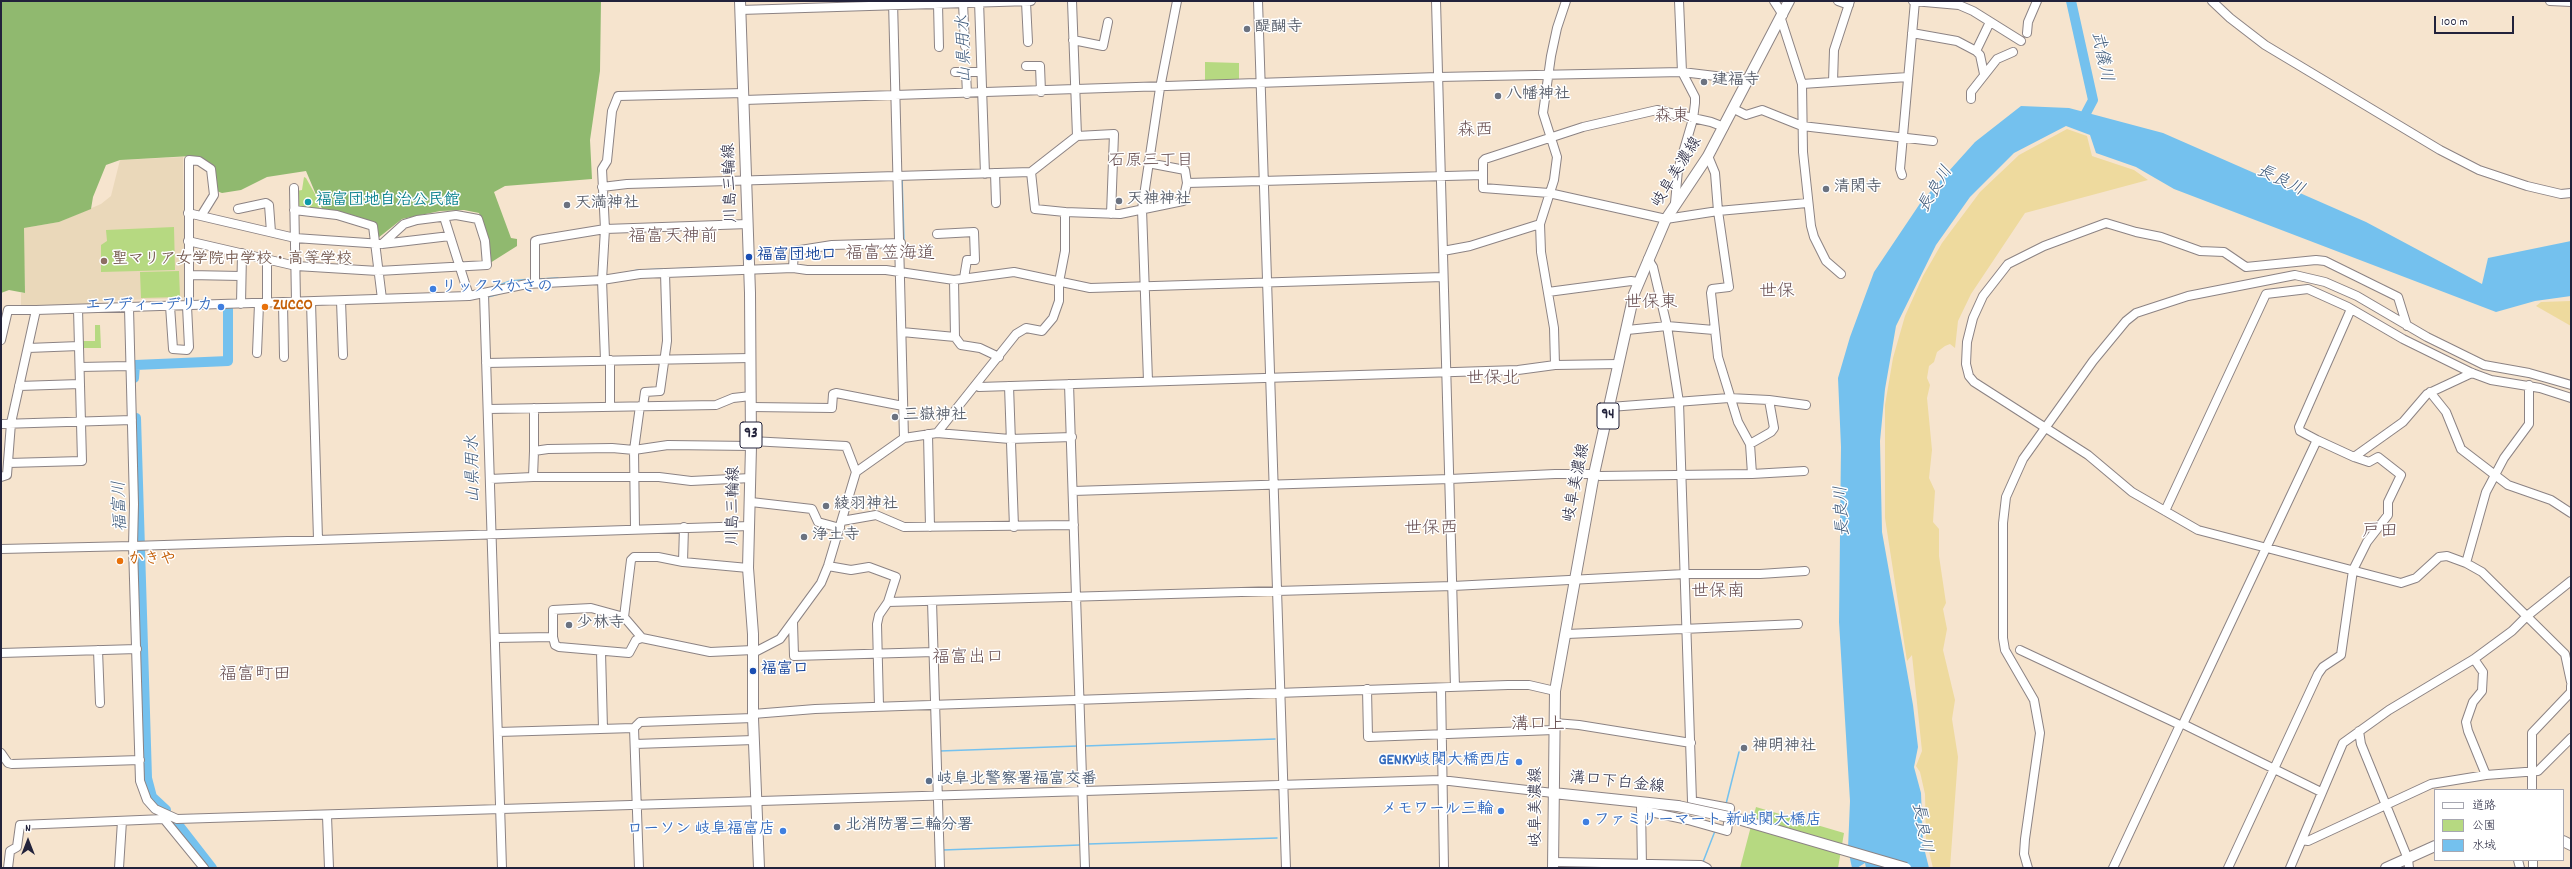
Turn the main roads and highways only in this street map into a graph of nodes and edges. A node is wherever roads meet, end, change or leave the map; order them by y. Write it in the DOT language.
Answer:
graph roads {
  1 [pos="1789,1"];
  2 [pos="740,6"];
  3 [pos="1553,793"];
  4 [pos="2434,847"];
  5 [pos="2408,863"];
  6 [pos="1553,865"];
  7 [pos="759,868"];
  8 [pos="1906,868"];
  9 [pos="2386,868"];
  1 -- 3 [label="main road, 岐阜美濃線 / 94"];
  2 -- 7 [label="main road, 川島三輪線 / 93"];
  3 -- 6 [label="main road, 岐阜美濃線 / 94"];
  3 -- 8 [label="main road, 溝口下白金線, bridge"];
  4 -- 5 [label="main road"];
  5 -- 9 [label="main road"];
}
